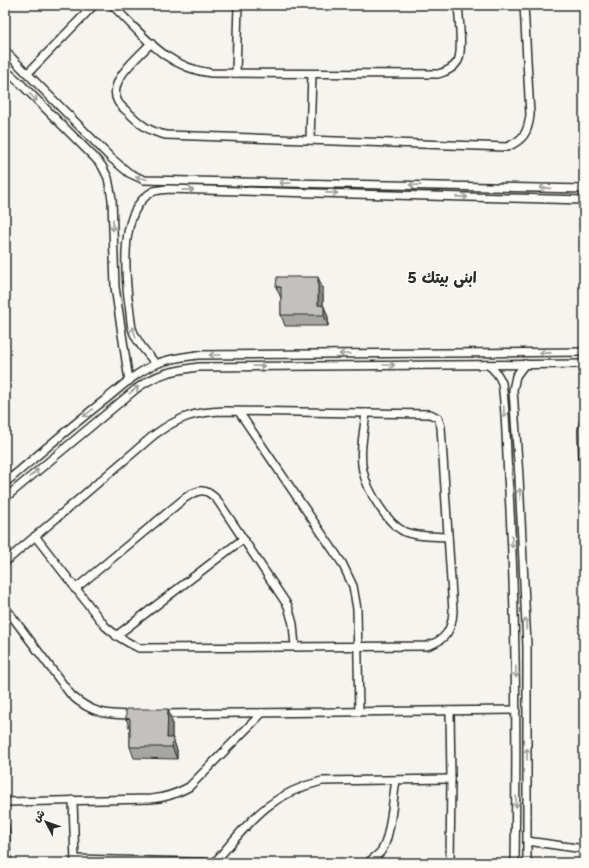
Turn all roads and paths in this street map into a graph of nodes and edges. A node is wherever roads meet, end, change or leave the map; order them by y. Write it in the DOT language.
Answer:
graph roads {
  1 [pos="94,5"];
  2 [pos="112,5"];
  3 [pos="238,5"];
  4 [pos="458,5"];
  5 [pos="524,5"];
  6 [pos="151,43"];
  7 [pos="5,51"];
  8 [pos="5,70"];
  9 [pos="28,73"];
  10 [pos="236,73"];
  11 [pos="312,74"];
  12 [pos="310,140"];
  13 [pos="111,158"];
  14 [pos="102,166"];
  15 [pos="159,180"];
  16 [pos="483,186"];
  17 [pos="584,189"];
  18 [pos="158,190"];
  19 [pos="484,197"];
  20 [pos="584,200"];
  21 [pos="127,237"];
  22 [pos="113,238"];
  23 [pos="584,352"];
  24 [pos="156,364"];
  25 [pos="525,364"];
  26 [pos="584,364"];
  27 [pos="488,365"];
  28 [pos="129,381"];
  29 [pos="513,390"];
  30 [pos="503,391"];
  31 [pos="239,412"];
  32 [pos="366,413"];
  33 [pos="584,421"];
  34 [pos="519,477"];
  35 [pos="508,478"];
  36 [pos="5,483"];
  37 [pos="584,483"];
  38 [pos="5,498"];
  39 [pos="35,536"];
  40 [pos="448,536"];
  41 [pos="243,538"];
  42 [pos="524,559"];
  43 [pos="513,560"];
  44 [pos="5,562"];
  45 [pos="75,589"];
  46 [pos="5,607"];
  47 [pos="116,636"];
  48 [pos="295,647"];
  49 [pos="359,647"];
  50 [pos="516,710"];
  51 [pos="450,711"];
  52 [pos="359,712"];
  53 [pos="262,713"];
  54 [pos="156,714"];
  55 [pos="140,715"];
  56 [pos="516,777"];
  57 [pos="527,777"];
  58 [pos="451,779"];
  59 [pos="396,780"];
  60 [pos="73,800"];
  61 [pos="5,802"];
  62 [pos="5,827"];
  63 [pos="527,841"];
  64 [pos="584,849"];
  65 [pos="75,861"];
  66 [pos="7,863"];
  67 [pos="214,863"];
  68 [pos="230,863"];
  69 [pos="366,863"];
  70 [pos="450,863"];
  71 [pos="514,863"];
  72 [pos="527,863"];
  1 -- 9 [label="street"];
  2 -- 6 [label="street"];
  3 -- 10 [label="street"];
  4 -- 11 [label="street"];
  5 -- 12 [label="street"];
  6 -- 10 [label="street"];
  6 -- 12 [label="street"];
  7 -- 9 [label="street"];
  8 -- 14 [label="street, one-way"];
  9 -- 13 [label="street"];
  10 -- 11 [label="street"];
  11 -- 12 [label="street"];
  13 -- 14 [label="street"];
  15 -- 13 [label="street, one-way"];
  14 -- 22 [label="street, one-way"];
  16 -- 15 [label="street, one-way"];
  15 -- 18 [label="street"];
  17 -- 16 [label="street, one-way"];
  16 -- 19 [label="street"];
  18 -- 19 [label="street, one-way"];
  18 -- 21 [label="street"];
  19 -- 20 [label="street"];
  21 -- 22 [label="street"];
  24 -- 21 [label="street, one-way"];
  22 -- 28 [label="street"];
  23 -- 24 [label="street, one-way"];
  24 -- 28 [label="street"];
  25 -- 26 [label="street"];
  25 -- 27 [label="street"];
  25 -- 29 [label="street"];
  27 -- 30 [label="street"];
  38 -- 27 [label="street, one-way"];
  28 -- 36 [label="street, one-way"];
  29 -- 30 [label="street"];
  29 -- 34 [label="street"];
  30 -- 35 [label="street, one-way"];
  31 -- 32 [label="street"];
  31 -- 39 [label="street"];
  31 -- 49 [label="street"];
  32 -- 40 [label="street"];
  32 -- 40 [label="street"];
  33 -- 37 [label="street"];
  34 -- 35 [label="street"];
  42 -- 34 [label="street, one-way"];
  35 -- 43 [label="street, one-way"];
  39 -- 44 [label="street"];
  39 -- 45 [label="street"];
  40 -- 49 [label="street"];
  41 -- 45 [label="street"];
  41 -- 47 [label="street"];
  41 -- 48 [label="street"];
  42 -- 43 [label="street"];
  57 -- 42 [label="street, one-way"];
  43 -- 50 [label="street, one-way"];
  45 -- 47 [label="street"];
  46 -- 55 [label="street"];
  47 -- 48 [label="street"];
  48 -- 49 [label="street"];
  49 -- 52 [label="street"];
  50 -- 51 [label="street"];
  50 -- 56 [label="street"];
  51 -- 52 [label="street"];
  51 -- 58 [label="street"];
  52 -- 53 [label="street"];
  53 -- 54 [label="street"];
  53 -- 60 [label="street"];
  56 -- 57 [label="street"];
  56 -- 71 [label="street, one-way"];
  57 -- 63 [label="street"];
  58 -- 59 [label="street"];
  58 -- 70 [label="street"];
  59 -- 67 [label="street"];
  59 -- 69 [label="street"];
  60 -- 61 [label="street"];
  60 -- 65 [label="street"];
  62 -- 66 [label="street"];
  63 -- 64 [label="street"];
  63 -- 72 [label="street"];
  65 -- 67 [label="street"];
  67 -- 68 [label="street"];
}
